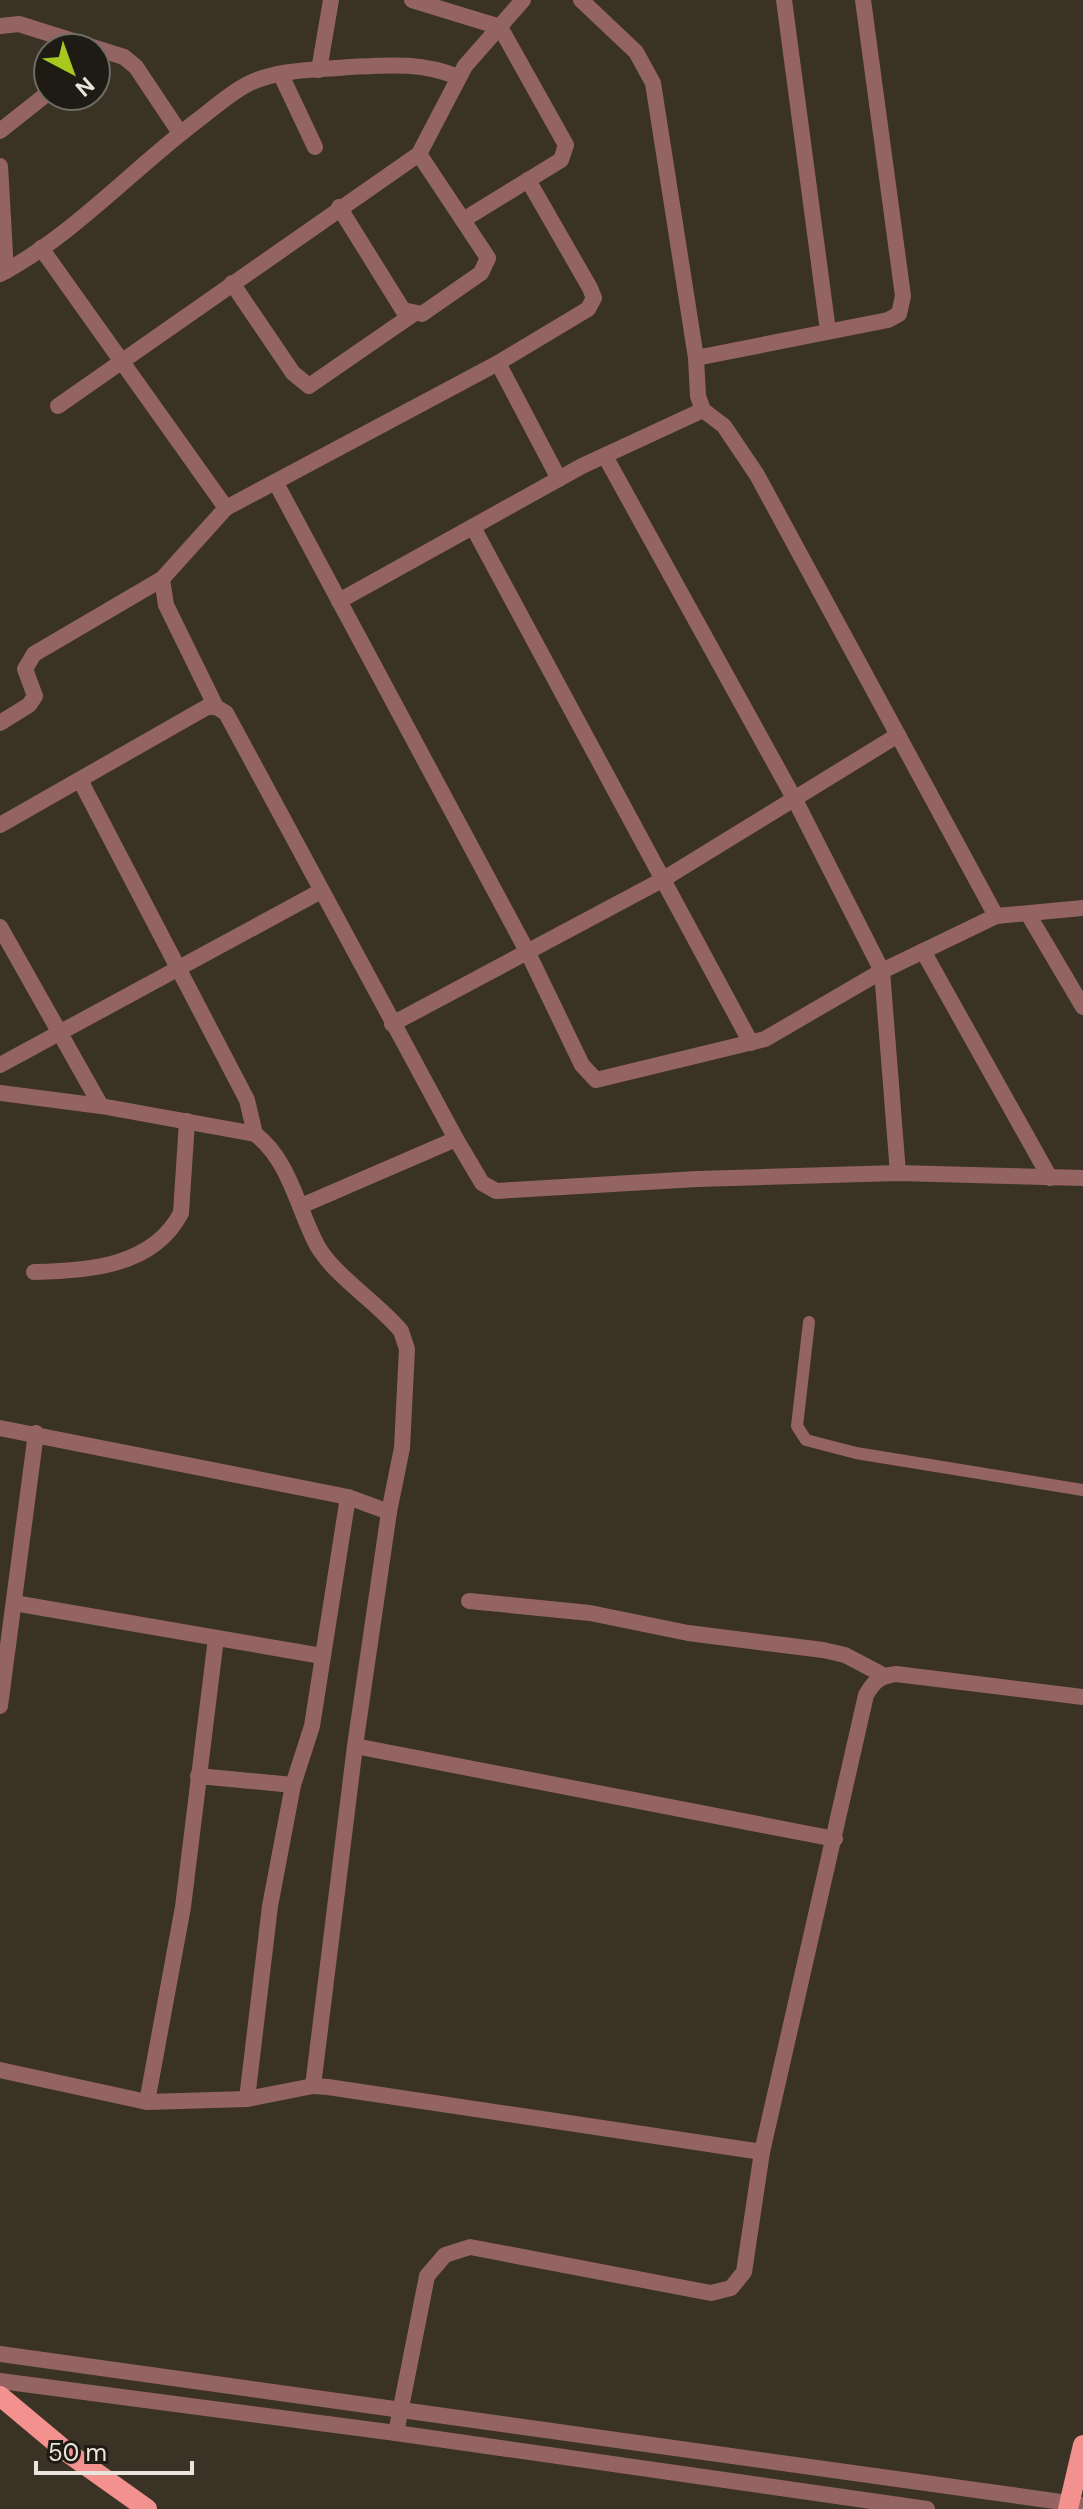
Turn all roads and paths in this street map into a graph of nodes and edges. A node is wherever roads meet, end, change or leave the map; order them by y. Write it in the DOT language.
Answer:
graph roads {
  1 [pos="331,0"];
  2 [pos="412,0"];
  3 [pos="523,0"];
  4 [pos="581,0"];
  5 [pos="784,0"];
  6 [pos="863,0"];
  7 [pos="0,26"];
  8 [pos="500,27"];
  9 [pos="42,32"];
  10 [pos="112,54"];
  11 [pos="319,70"];
  12 [pos="281,75"];
  13 [pos="458,77"];
  14 [pos="32,106"];
  15 [pos="0,131"];
  16 [pos="180,133"];
  17 [pos="315,147"];
  18 [pos="419,154"];
  19 [pos="0,166"];
  20 [pos="528,180"];
  21 [pos="339,207"];
  22 [pos="463,220"];
  23 [pos="41,248"];
  24 [pos="3,273"];
  25 [pos="232,283"];
  26 [pos="412,315"];
  27 [pos="828,331"];
  28 [pos="696,358"];
  29 [pos="124,360"];
  30 [pos="498,363"];
  31 [pos="58,406"];
  32 [pos="703,410"];
  33 [pos="605,456"];
  34 [pos="559,479"];
  35 [pos="276,483"];
  36 [pos="226,508"];
  37 [pos="474,529"];
  38 [pos="162,579"];
  39 [pos="339,601"];
  40 [pos="216,707"];
  41 [pos="0,723"];
  42 [pos="898,735"];
  43 [pos="80,780"];
  44 [pos="795,800"];
  45 [pos="0,825"];
  46 [pos="662,880"];
  47 [pos="321,891"];
  48 [pos="1083,908"];
  49 [pos="1028,914"];
  50 [pos="996,916"];
  51 [pos="0,927"];
  52 [pos="923,951"];
  53 [pos="528,953"];
  54 [pos="180,968"];
  55 [pos="882,971"];
  56 [pos="1083,1007"];
  57 [pos="392,1024"];
  58 [pos="62,1031"];
  59 [pos="751,1043"];
  60 [pos="0,1065"];
  61 [pos="0,1093"];
  62 [pos="101,1106"];
  63 [pos="187,1121"];
  64 [pos="255,1134"];
  65 [pos="456,1139"];
  66 [pos="898,1173"];
  67 [pos="1050,1178"];
  68 [pos="1083,1178"];
  69 [pos="301,1206"];
  70 [pos="34,1272"];
  71 [pos="809,1322"];
  72 [pos="0,1428"];
  73 [pos="36,1433"];
  74 [pos="1083,1490"];
  75 [pos="348,1497"];
  76 [pos="389,1512"];
  77 [pos="469,1601"];
  78 [pos="14,1603"];
  79 [pos="216,1638"];
  80 [pos="322,1656"];
  81 [pos="883,1675"];
  82 [pos="1083,1697"];
  83 [pos="0,1706"];
  84 [pos="355,1746"];
  85 [pos="198,1776"];
  86 [pos="293,1785"];
  87 [pos="835,1839"];
  88 [pos="0,2070"];
  89 [pos="313,2086"];
  90 [pos="247,2099"];
  91 [pos="147,2102"];
  92 [pos="762,2152"];
  93 [pos="0,2354"];
  94 [pos="0,2381"];
  95 [pos="195,2381"];
  96 [pos="0,2396"];
  97 [pos="191,2406"];
  98 [pos="400,2409"];
  99 [pos="396,2433"];
  100 [pos="1083,2445"];
  101 [pos="1074,2507"];
  102 [pos="147,2509"];
  103 [pos="927,2509"];
  1 -- 11 [label="street"];
  2 -- 8 [label="street"];
  3 -- 8 [label="street"];
  4 -- 28 [label="street"];
  5 -- 27 [label="street"];
  6 -- 27 [label="street"];
  7 -- 9 [label="street"];
  8 -- 13 [label="street"];
  8 -- 20 [label="street"];
  10 -- 16 [label="street"];
  11 -- 12 [label="street"];
  11 -- 13 [label="street"];
  12 -- 16 [label="street"];
  12 -- 17 [label="street"];
  13 -- 18 [label="street"];
  14 -- 15 [label="street"];
  16 -- 23 [label="street"];
  18 -- 21 [label="street"];
  18 -- 22 [label="street"];
  19 -- 24 [label="street"];
  20 -- 22 [label="street"];
  20 -- 30 [label="street"];
  21 -- 25 [label="street"];
  21 -- 26 [label="street"];
  22 -- 26 [label="street"];
  23 -- 24 [label="street"];
  23 -- 29 [label="street"];
  25 -- 26 [label="street"];
  25 -- 29 [label="street"];
  27 -- 28 [label="street"];
  28 -- 32 [label="street"];
  29 -- 31 [label="street"];
  29 -- 36 [label="street"];
  30 -- 34 [label="street"];
  30 -- 35 [label="street"];
  32 -- 33 [label="street"];
  32 -- 42 [label="street"];
  33 -- 34 [label="street"];
  33 -- 44 [label="street"];
  34 -- 37 [label="street"];
  35 -- 36 [label="street"];
  35 -- 39 [label="street"];
  36 -- 38 [label="street"];
  37 -- 39 [label="street"];
  37 -- 46 [label="street"];
  38 -- 40 [label="street"];
  38 -- 41 [label="street"];
  39 -- 53 [label="street"];
  40 -- 43 [label="street"];
  40 -- 47 [label="street"];
  42 -- 44 [label="street"];
  42 -- 50 [label="street"];
  43 -- 45 [label="street"];
  43 -- 54 [label="street"];
  44 -- 46 [label="street"];
  44 -- 55 [label="street"];
  46 -- 53 [label="street"];
  46 -- 59 [label="street"];
  47 -- 54 [label="street"];
  47 -- 57 [label="street"];
  48 -- 49 [label="street"];
  49 -- 50 [label="street"];
  49 -- 56 [label="street"];
  50 -- 52 [label="street"];
  51 -- 58 [label="street"];
  52 -- 55 [label="street"];
  52 -- 67 [label="street"];
  53 -- 57 [label="street"];
  53 -- 59 [label="street"];
  54 -- 58 [label="street"];
  54 -- 64 [label="street"];
  55 -- 59 [label="street"];
  55 -- 66 [label="street"];
  57 -- 65 [label="street"];
  58 -- 60 [label="street"];
  58 -- 62 [label="street"];
  61 -- 62 [label="street"];
  62 -- 63 [label="street"];
  63 -- 64 [label="street"];
  63 -- 70 [label="street"];
  64 -- 69 [label="street"];
  65 -- 66 [label="street"];
  65 -- 69 [label="street"];
  66 -- 67 [label="street"];
  67 -- 68 [label="street"];
  69 -- 76 [label="street"];
  71 -- 74 [label="lane"];
  72 -- 73 [label="street"];
  73 -- 75 [label="street"];
  73 -- 78 [label="street"];
  75 -- 76 [label="street"];
  75 -- 80 [label="street"];
  76 -- 84 [label="street"];
  77 -- 81 [label="street"];
  78 -- 79 [label="street"];
  78 -- 83 [label="street"];
  79 -- 80 [label="street"];
  79 -- 85 [label="street"];
  80 -- 86 [label="street"];
  81 -- 82 [label="street"];
  81 -- 87 [label="street"];
  84 -- 87 [label="street"];
  84 -- 89 [label="street"];
  85 -- 86 [label="street"];
  85 -- 91 [label="street"];
  86 -- 90 [label="street"];
  87 -- 92 [label="street"];
  88 -- 91 [label="street"];
  89 -- 90 [label="street"];
  89 -- 92 [label="street"];
  90 -- 91 [label="street"];
  92 -- 98 [label="street"];
  93 -- 95 [label="street"];
  94 -- 97 [label="street"];
  95 -- 97 [label="street"];
  95 -- 98 [label="street"];
  96 -- 102 [label="main road"];
  97 -- 99 [label="street"];
  98 -- 99 [label="street"];
  98 -- 101 [label="street"];
  99 -- 103 [label="street"];
  100 -- 101 [label="main road"];
}
